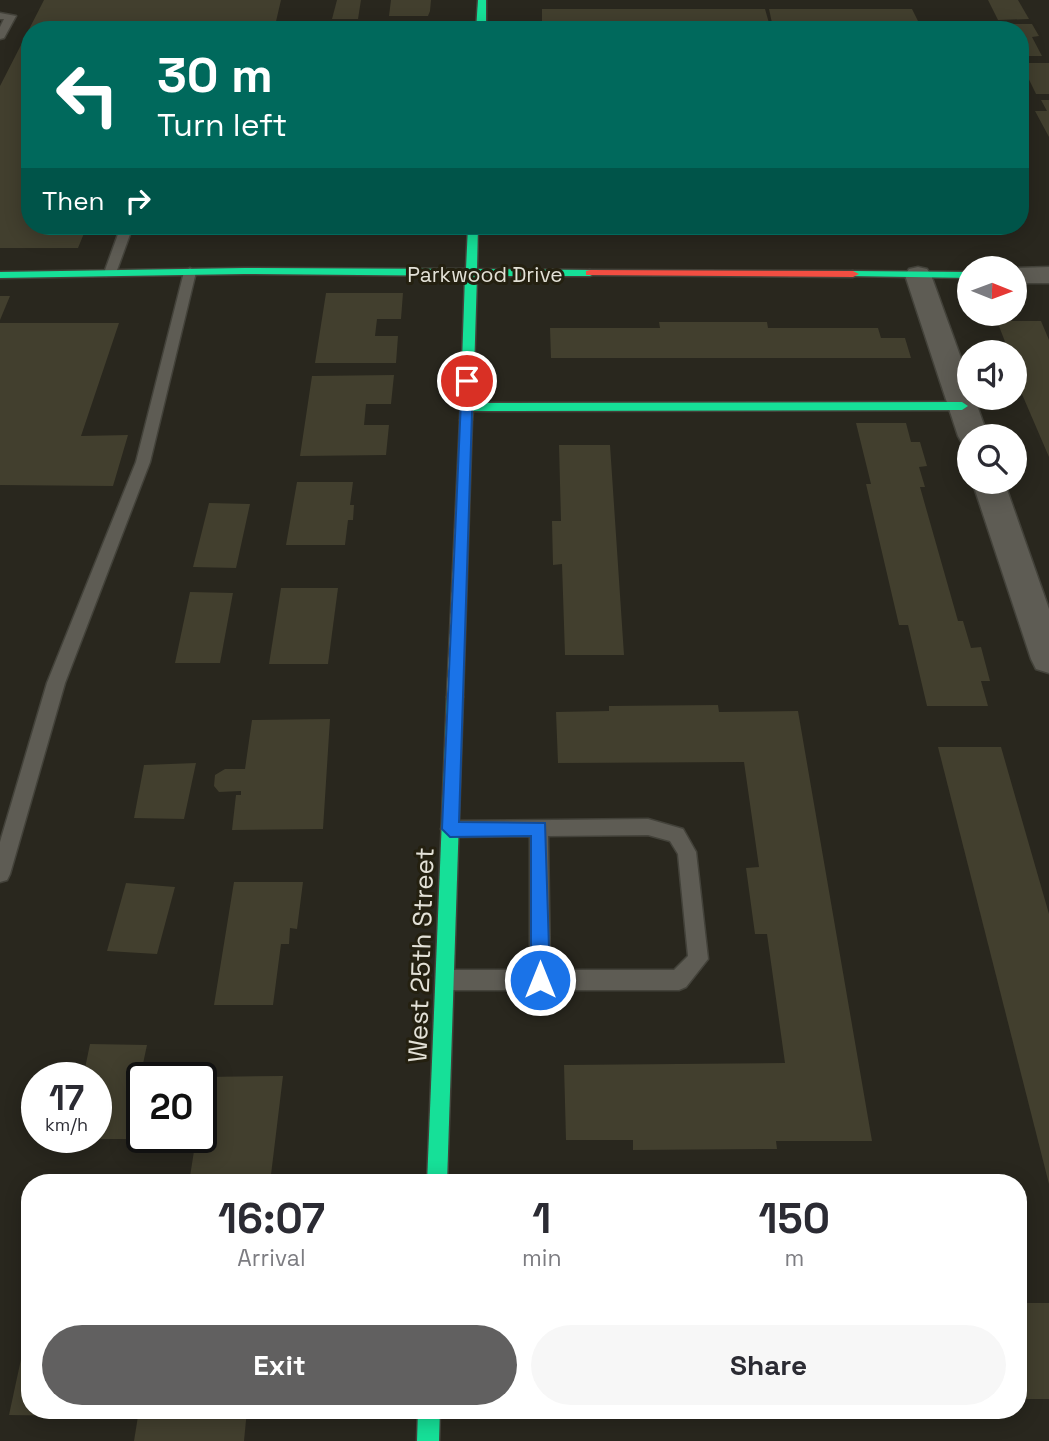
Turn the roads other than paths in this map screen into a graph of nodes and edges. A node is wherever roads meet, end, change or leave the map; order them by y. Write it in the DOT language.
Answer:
graph roads {
  1 [pos="482,0"];
  2 [pos="0,16"];
  3 [pos="481,21"];
  4 [pos="0,36"];
  5 [pos="124,235"];
  6 [pos="473,235"];
  7 [pos="190,272"];
  8 [pos="110,273"];
  9 [pos="471,274"];
  10 [pos="0,275"];
  11 [pos="918,275"];
  12 [pos="957,275"];
  13 [pos="1027,275"];
  14 [pos="1049,275"];
  15 [pos="957,391"];
  16 [pos="957,406"];
  17 [pos="466,407"];
  18 [pos="992,494"];
  19 [pos="1049,659"];
  20 [pos="539,828"];
  21 [pos="450,829"];
  22 [pos="0,874"];
  23 [pos="444,980"];
  24 [pos="540,980"];
  25 [pos="437,1174"];
  26 [pos="429,1419"];
  27 [pos="428,1441"];
  1 -- 3 [label="street"];
  2 -- 4 [label="lane"];
  5 -- 8 [label="lane"];
  6 -- 9 [label="street, West 25th Street"];
  7 -- 8 [label="street, Parkwood Drive"];
  7 -- 9 [label="street, Parkwood Drive"];
  7 -- 22 [label="lane"];
  8 -- 10 [label="street, Parkwood Drive"];
  9 -- 11 [label="street, Parkwood Drive"];
  9 -- 17 [label="street, West 25th Street"];
  11 -- 12 [label="street, Parkwood Drive"];
  11 -- 15 [label="street"];
  13 -- 14 [label="street"];
  16 -- 17 [label="street"];
  17 -- 21 [label="street, West 25th Street"];
  18 -- 19 [label="street"];
  20 -- 21 [label="lane"];
  20 -- 24 [label="lane"];
  20 -- 24 [label="lane"];
  21 -- 23 [label="street, West 25th Street"];
  23 -- 24 [label="lane"];
  23 -- 25 [label="street, West 25th Street"];
  26 -- 27 [label="street"];
}
